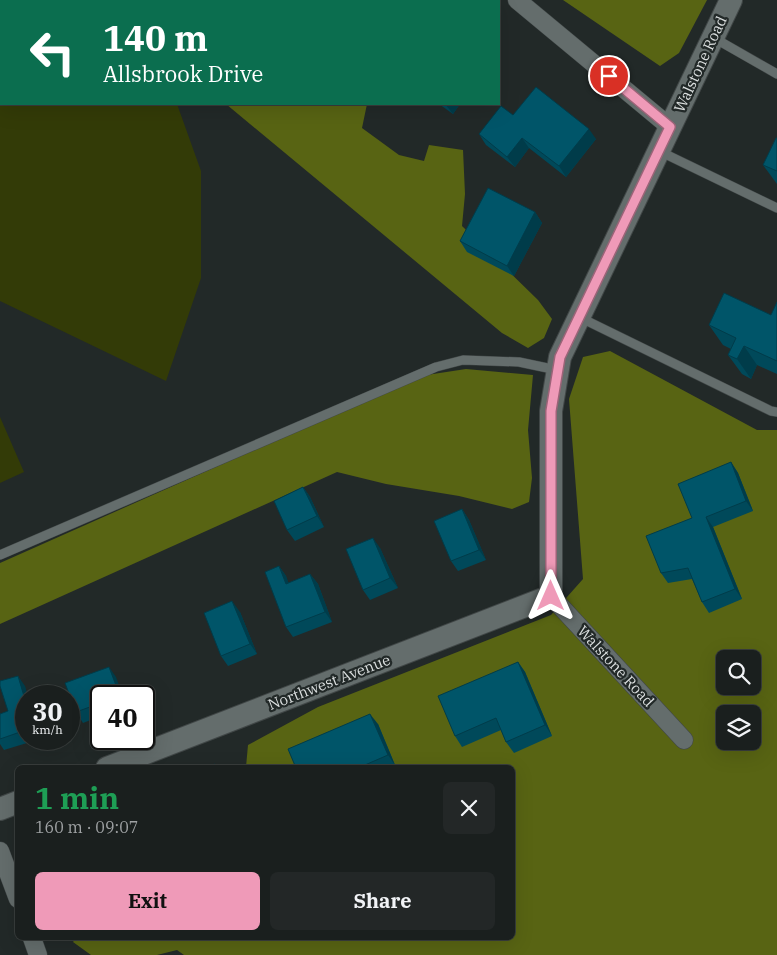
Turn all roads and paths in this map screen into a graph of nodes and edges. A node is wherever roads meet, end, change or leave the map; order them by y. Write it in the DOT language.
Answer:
graph roads {
  1 [pos="517,0"];
  2 [pos="731,0"];
  3 [pos="713,38"];
  4 [pos="777,74"];
  5 [pos="670,127"];
  6 [pos="659,150"];
  7 [pos="777,208"];
  8 [pos="579,317"];
  9 [pos="557,370"];
  10 [pos="777,412"];
  11 [pos="0,555"];
  12 [pos="551,596"];
  13 [pos="684,740"];
  14 [pos="116,765"];
  15 [pos="15,803"];
  16 [pos="0,808"];
  17 [pos="0,851"];
  18 [pos="15,891"];
  19 [pos="33,940"];
  20 [pos="38,955"];
  1 -- 5 [label="street"];
  2 -- 3 [label="street, Walstone Road"];
  3 -- 4 [label="lane"];
  3 -- 5 [label="street, Walstone Road"];
  5 -- 6 [label="street, Walstone Road"];
  6 -- 7 [label="lane"];
  6 -- 8 [label="street, Walstone Road"];
  8 -- 9 [label="street, Walstone Road"];
  8 -- 10 [label="lane"];
  9 -- 11 [label="lane"];
  9 -- 12 [label="street, Walstone Road"];
  12 -- 13 [label="street, Walstone Road"];
  12 -- 14 [label="street, Northwest Avenue"];
  15 -- 16 [label="street"];
  17 -- 18 [label="street"];
  19 -- 20 [label="street"];
}
